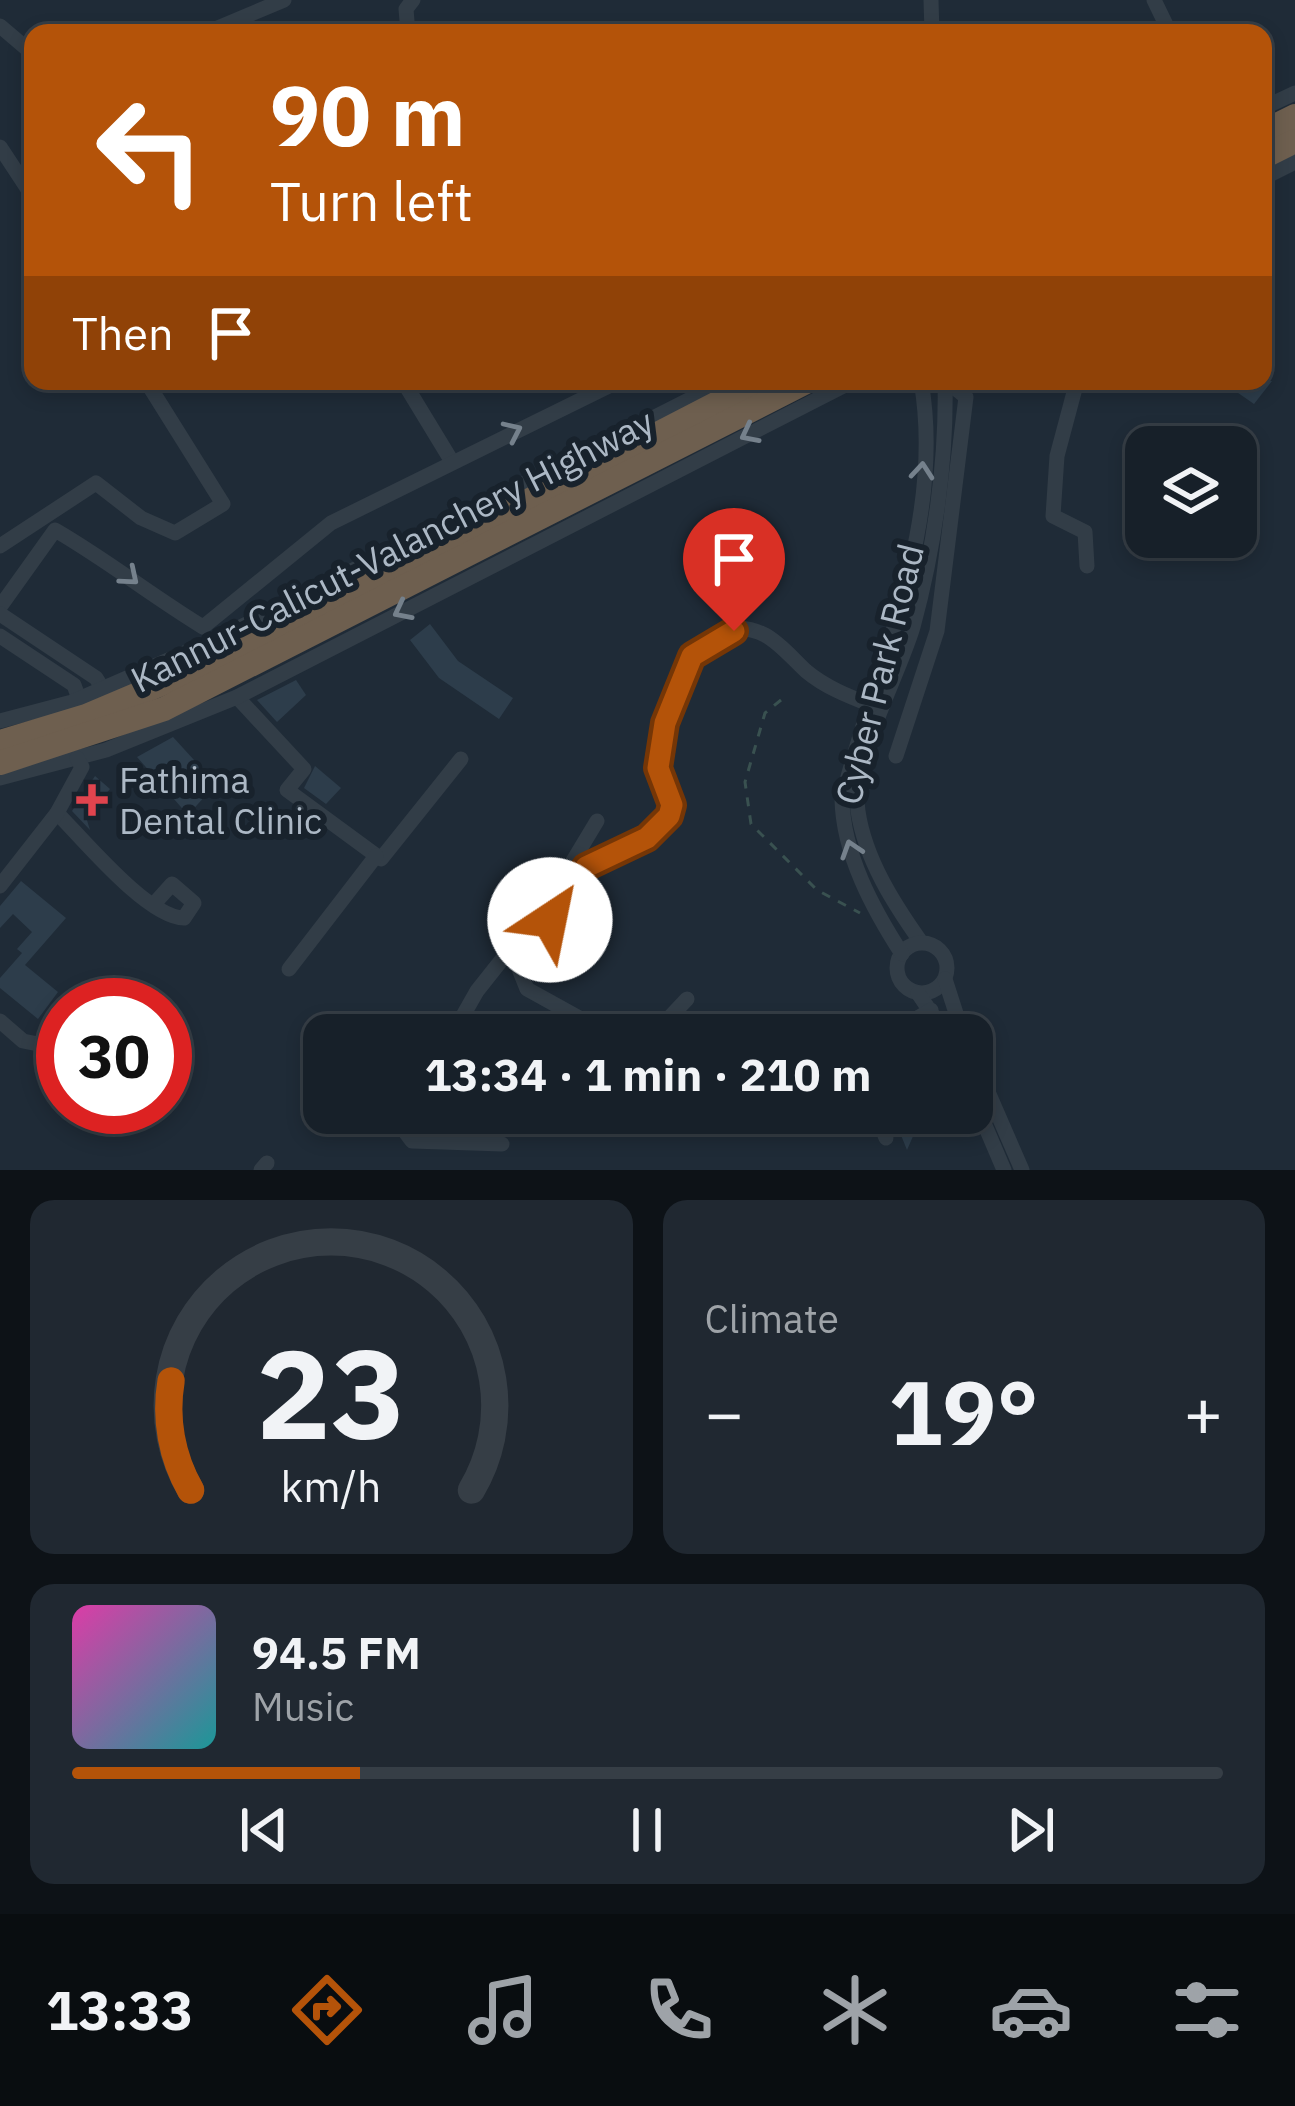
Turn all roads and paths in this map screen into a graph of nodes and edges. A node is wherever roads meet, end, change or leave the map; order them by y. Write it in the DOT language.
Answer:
graph roads {
  1 [pos="284,0"];
  2 [pos="227,24"];
  3 [pos="0,26"];
  4 [pos="24,46"];
  5 [pos="0,148"];
  6 [pos="24,184"];
  7 [pos="152,390"];
  8 [pos="409,390"];
  9 [pos="600,390"];
  10 [pos="708,390"];
  11 [pos="743,390"];
  12 [pos="790,390"];
  13 [pos="835,390"];
  14 [pos="923,390"];
  15 [pos="946,390"];
  16 [pos="957,390"];
  17 [pos="1075,390"];
  18 [pos="451,460"];
  19 [pos="0,546"];
  20 [pos="1087,566"];
  21 [pos="0,610"];
  22 [pos="0,636"];
  23 [pos="103,689"];
  24 [pos="237,697"];
  25 [pos="79,699"];
  26 [pos="782,700"];
  27 [pos="871,705"];
  28 [pos="0,721"];
  29 [pos="0,742"];
  30 [pos="896,756"];
  31 [pos="77,758"];
  32 [pos="461,759"];
  33 [pos="0,764"];
  34 [pos="0,778"];
  35 [pos="57,813"];
  36 [pos="597,821"];
  37 [pos="376,856"];
  38 [pos="570,878"];
  39 [pos="0,886"];
  40 [pos="154,904"];
  41 [pos="883,925"];
  42 [pos="922,942"];
  43 [pos="902,954"];
  44 [pos="289,969"];
  45 [pos="945,979"];
  46 [pos="917,993"];
  47 [pos="687,999"];
  48 [pos="464,1014"];
  49 [pos="566,1014"];
  50 [pos="672,1014"];
  51 [pos="924,1014"];
  52 [pos="956,1014"];
  53 [pos="0,1022"];
  54 [pos="36,1044"];
  55 [pos="993,1103"];
  56 [pos="407,1134"];
  57 [pos="884,1134"];
  58 [pos="989,1134"];
  59 [pos="886,1138"];
  60 [pos="502,1144"];
  61 [pos="1004,1170"];
  62 [pos="1022,1170"];
  1 -- 2 [label="street"];
  3 -- 4 [label="street"];
  5 -- 6 [label="street"];
  7 -- 19 [label="street"];
  8 -- 18 [label="street"];
  18 -- 9 [label="street, one-way"];
  10 -- 23 [label="street"];
  11 -- 29 [label="highway"];
  12 -- 33 [label="highway, Kannur-Calicut-Valanchery Highway"];
  13 -- 24 [label="street, one-way"];
  27 -- 14 [label="street, Cyber Park Road, one-way"];
  15 -- 42 [label="street"];
  16 -- 30 [label="street"];
  17 -- 20 [label="street"];
  21 -- 18 [label="street, one-way"];
  21 -- 23 [label="street"];
  22 -- 25 [label="street"];
  23 -- 25 [label="street"];
  24 -- 31 [label="street"];
  24 -- 37 [label="street"];
  25 -- 28 [label="street"];
  26 -- 41 [label="path"];
  27 -- 38 [label="street"];
  41 -- 27 [label="street, Cyber Park Road, one-way"];
  31 -- 34 [label="street"];
  31 -- 35 [label="street"];
  32 -- 37 [label="street"];
  35 -- 39 [label="street"];
  35 -- 40 [label="street"];
  36 -- 38 [label="street"];
  37 -- 44 [label="street"];
  38 -- 48 [label="street"];
  38 -- 49 [label="street"];
  41 -- 43 [label="street, Cyber Park Road"];
  42 -- 43 [label="street"];
  42 -- 45 [label="street"];
  43 -- 46 [label="street"];
  45 -- 46 [label="street"];
  45 -- 52 [label="street"];
  46 -- 51 [label="street"];
  47 -- 50 [label="street"];
  53 -- 54 [label="street"];
  55 -- 62 [label="street"];
  56 -- 60 [label="street"];
  57 -- 59 [label="street"];
  58 -- 61 [label="street"];
}
